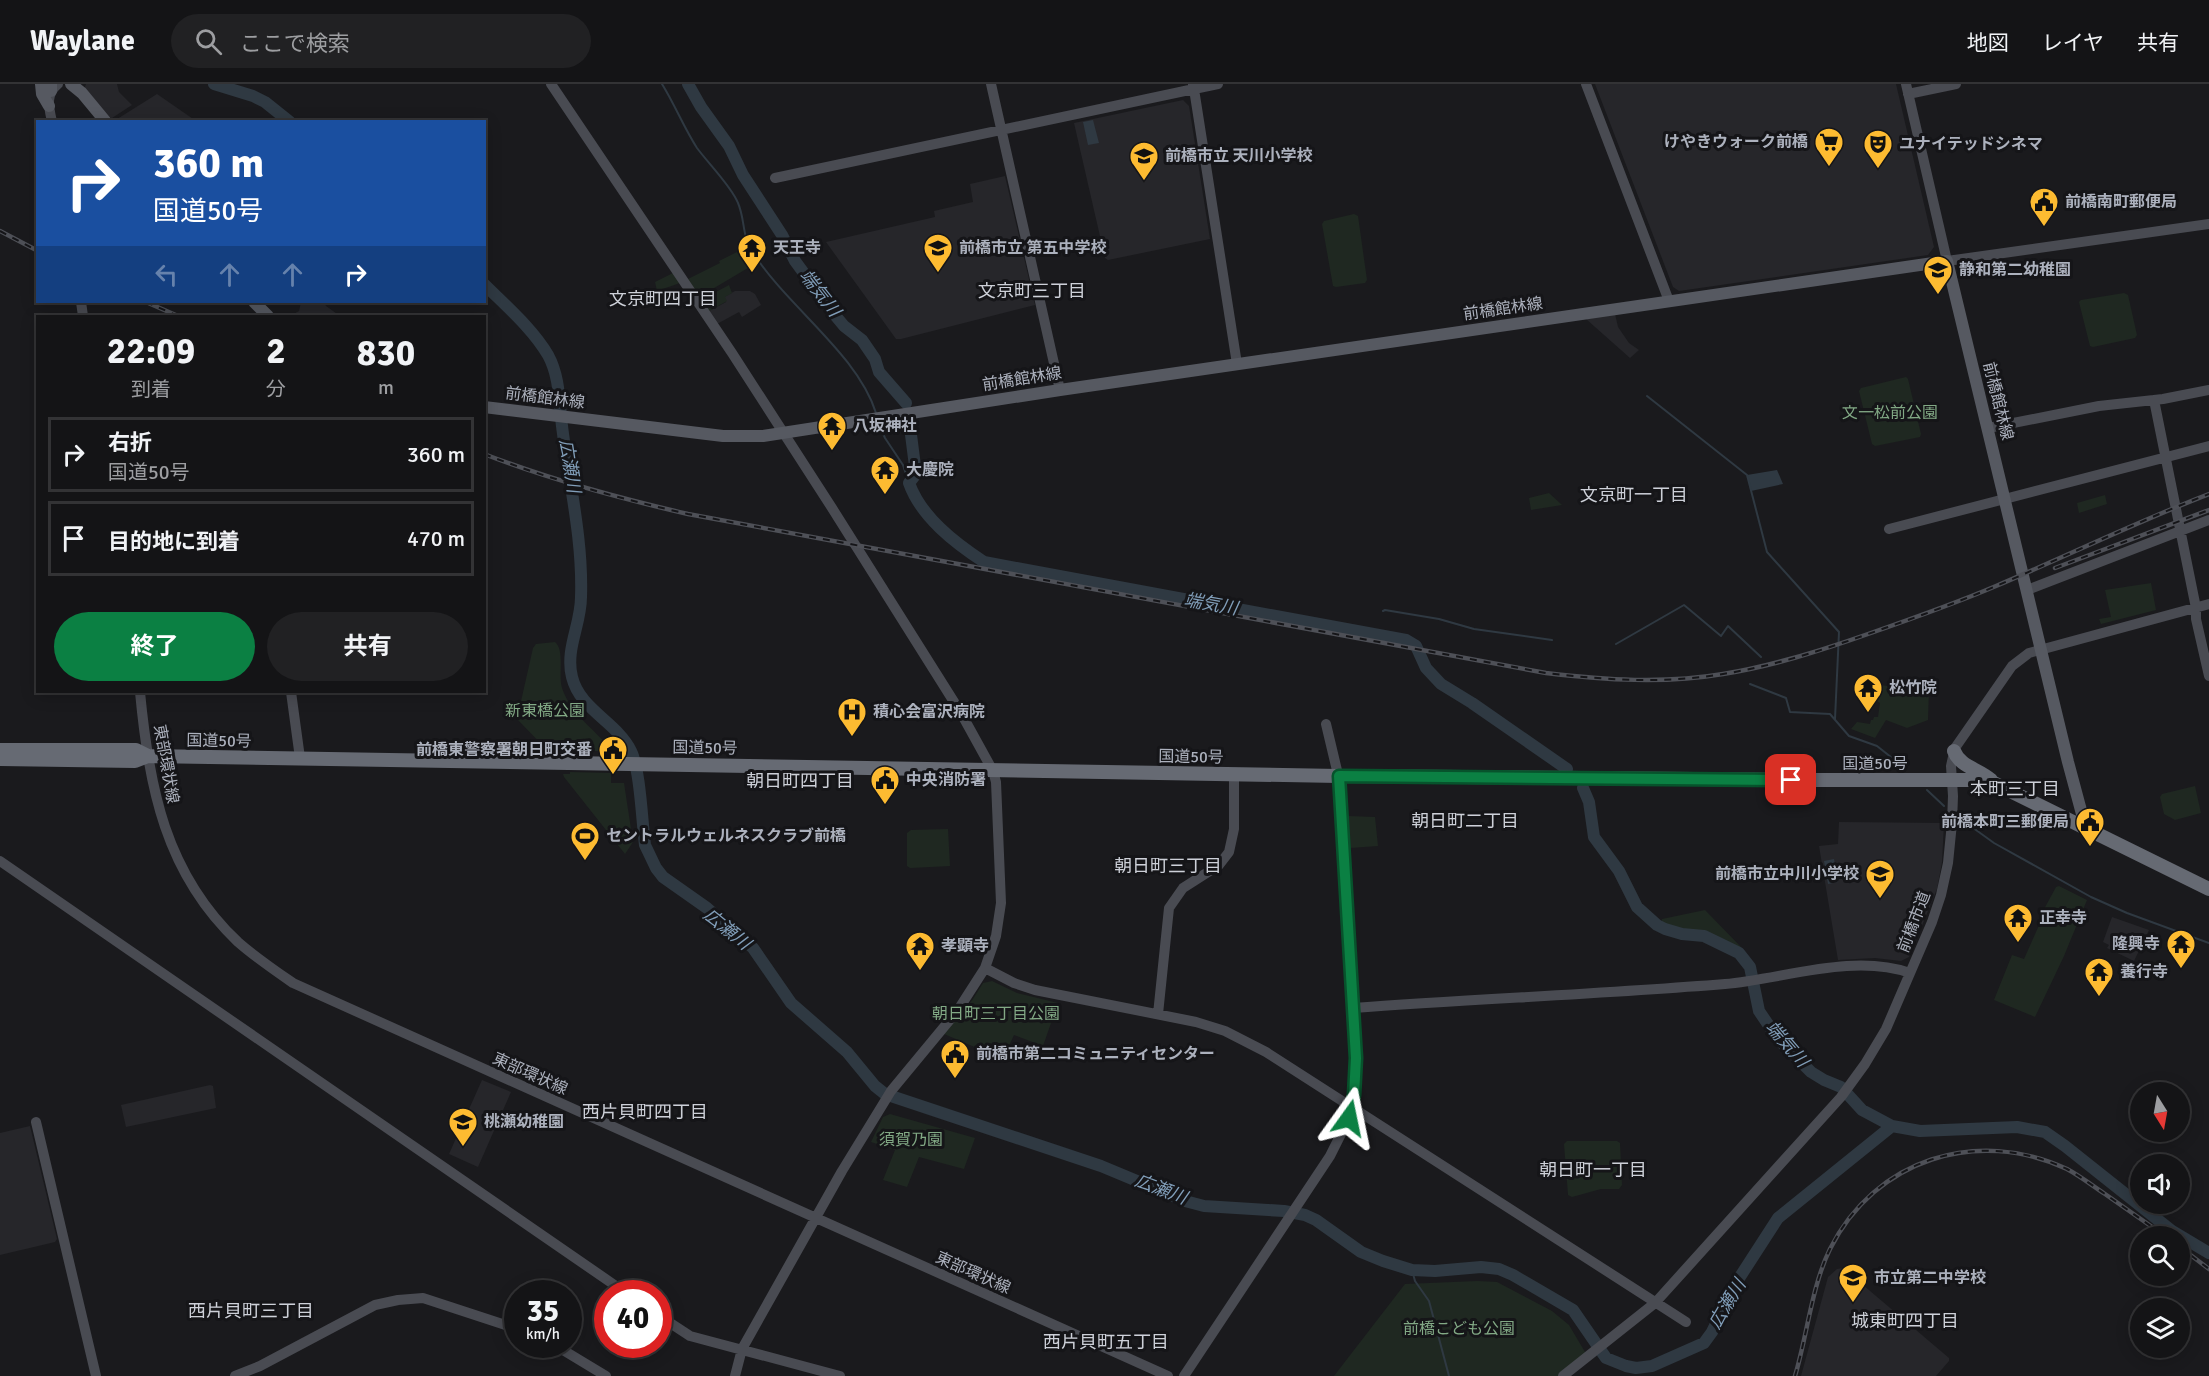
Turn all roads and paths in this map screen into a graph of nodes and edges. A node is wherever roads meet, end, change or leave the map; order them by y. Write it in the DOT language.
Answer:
graph roads {
  1 [pos="71,84"];
  2 [pos="551,84"];
  3 [pos="991,84"];
  4 [pos="1218,84"];
  5 [pos="1586,84"];
  6 [pos="1956,84"];
  7 [pos="50,86"];
  8 [pos="1194,87"];
  9 [pos="79,88"];
  10 [pos="1907,89"];
  11 [pos="49,106"];
  12 [pos="52,120"];
  13 [pos="104,120"];
  14 [pos="1000,129"];
  15 [pos="774,178"];
  16 [pos="2209,224"];
  17 [pos="1947,261"];
  18 [pos="1669,301"];
  19 [pos="255,303"];
  20 [pos="267,315"];
  21 [pos="1237,364"];
  22 [pos="1060,390"];
  23 [pos="2209,390"];
  24 [pos="2154,400"];
  25 [pos="486,407"];
  26 [pos="1988,428"];
  27 [pos="784,433"];
  28 [pos="2209,446"];
  29 [pos="2164,457"];
  30 [pos="2005,499"];
  31 [pos="2209,520"];
  32 [pos="1889,529"];
  33 [pos="2181,530"];
  34 [pos="2027,590"];
  35 [pos="2209,604"];
  36 [pos="2196,608"];
  37 [pos="2041,650"];
  38 [pos="2209,676"];
  39 [pos="140,693"];
  40 [pos="291,693"];
  41 [pos="1326,724"];
  42 [pos="0,750"];
  43 [pos="1954,751"];
  44 [pos="148,756"];
  45 [pos="300,758"];
  46 [pos="0,759"];
  47 [pos="993,771"];
  48 [pos="1234,774"];
  49 [pos="1339,776"];
  50 [pos="1951,780"];
  51 [pos="1992,782"];
  52 [pos="2086,829"];
  53 [pos="0,861"];
  54 [pos="2209,889"];
  55 [pos="985,968"];
  56 [pos="1910,973"];
  57 [pos="1353,1008"];
  58 [pos="1158,1014"];
  59 [pos="1352,1106"];
  60 [pos="36,1122"];
  61 [pos="816,1220"];
  62 [pos="607,1280"];
  63 [pos="1655,1303"];
  64 [pos="1686,1322"];
  65 [pos="504,1324"];
  66 [pos="672,1324"];
  67 [pos="742,1349"];
  68 [pos="576,1358"];
  69 [pos="96,1376"];
  70 [pos="235,1376"];
  71 [pos="606,1376"];
  72 [pos="735,1376"];
  73 [pos="840,1376"];
  74 [pos="1168,1376"];
  75 [pos="1184,1376"];
  76 [pos="1563,1376"];
  1 -- 9 [label="main road"];
  2 -- 27 [label="street"];
  3 -- 14 [label="street"];
  4 -- 8 [label="street"];
  5 -- 18 [label="street"];
  6 -- 10 [label="street"];
  7 -- 11 [label="main road"];
  8 -- 14 [label="street"];
  8 -- 21 [label="street"];
  9 -- 13 [label="main road"];
  10 -- 17 [label="street"];
  11 -- 12 [label="street"];
  14 -- 15 [label="street"];
  14 -- 22 [label="street"];
  16 -- 17 [label="street"];
  17 -- 18 [label="main road, 前橋館林線"];
  17 -- 26 [label="main road, 前橋館林線"];
  18 -- 21 [label="main road, 前橋館林線"];
  19 -- 20 [label="main road"];
  21 -- 22 [label="main road, 前橋館林線"];
  22 -- 27 [label="main road, 前橋館林線"];
  23 -- 24 [label="street"];
  24 -- 26 [label="street"];
  24 -- 29 [label="street"];
  25 -- 27 [label="main road, 前橋館林線"];
  26 -- 30 [label="main road, 前橋館林線"];
  27 -- 47 [label="street"];
  28 -- 29 [label="street"];
  29 -- 30 [label="street"];
  29 -- 33 [label="street"];
  30 -- 32 [label="street"];
  30 -- 34 [label="main road, 前橋館林線"];
  31 -- 33 [label="street"];
  33 -- 34 [label="street"];
  33 -- 36 [label="street"];
  34 -- 37 [label="main road, 前橋館林線"];
  35 -- 36 [label="street"];
  36 -- 37 [label="street"];
  36 -- 38 [label="street"];
  37 -- 43 [label="street"];
  37 -- 52 [label="main road, 前橋館林線"];
  39 -- 44 [label="street, 東部環状線"];
  40 -- 45 [label="street"];
  41 -- 49 [label="street"];
  42 -- 44 [label="highway, 国道50号"];
  43 -- 50 [label="street, 前橋市道"];
  43 -- 51 [label="highway"];
  44 -- 45 [label="highway, 国道50号"];
  44 -- 46 [label="highway, 国道50号"];
  44 -- 61 [label="street, 東部環状線"];
  45 -- 47 [label="highway, 国道50号"];
  47 -- 48 [label="highway, 国道50号"];
  47 -- 55 [label="street"];
  48 -- 49 [label="highway, 国道50号"];
  48 -- 58 [label="street"];
  49 -- 50 [label="highway, 国道50号"];
  49 -- 57 [label="street"];
  50 -- 51 [label="highway, 国道50号"];
  50 -- 56 [label="street, 前橋市道"];
  51 -- 52 [label="highway, 国道50号"];
  52 -- 54 [label="highway, 国道50号"];
  53 -- 62 [label="street"];
  55 -- 58 [label="street"];
  55 -- 61 [label="street"];
  56 -- 57 [label="street"];
  56 -- 63 [label="street, 前橋市道"];
  57 -- 59 [label="street"];
  58 -- 59 [label="street"];
  59 -- 63 [label="street"];
  59 -- 75 [label="street"];
  60 -- 69 [label="street"];
  61 -- 67 [label="street"];
  61 -- 74 [label="street, 東部環状線"];
  63 -- 64 [label="street"];
  63 -- 76 [label="street, 前橋市道"];
  65 -- 70 [label="street"];
  66 -- 67 [label="street"];
  67 -- 72 [label="street"];
  67 -- 73 [label="street"];
  68 -- 71 [label="street"];
}
